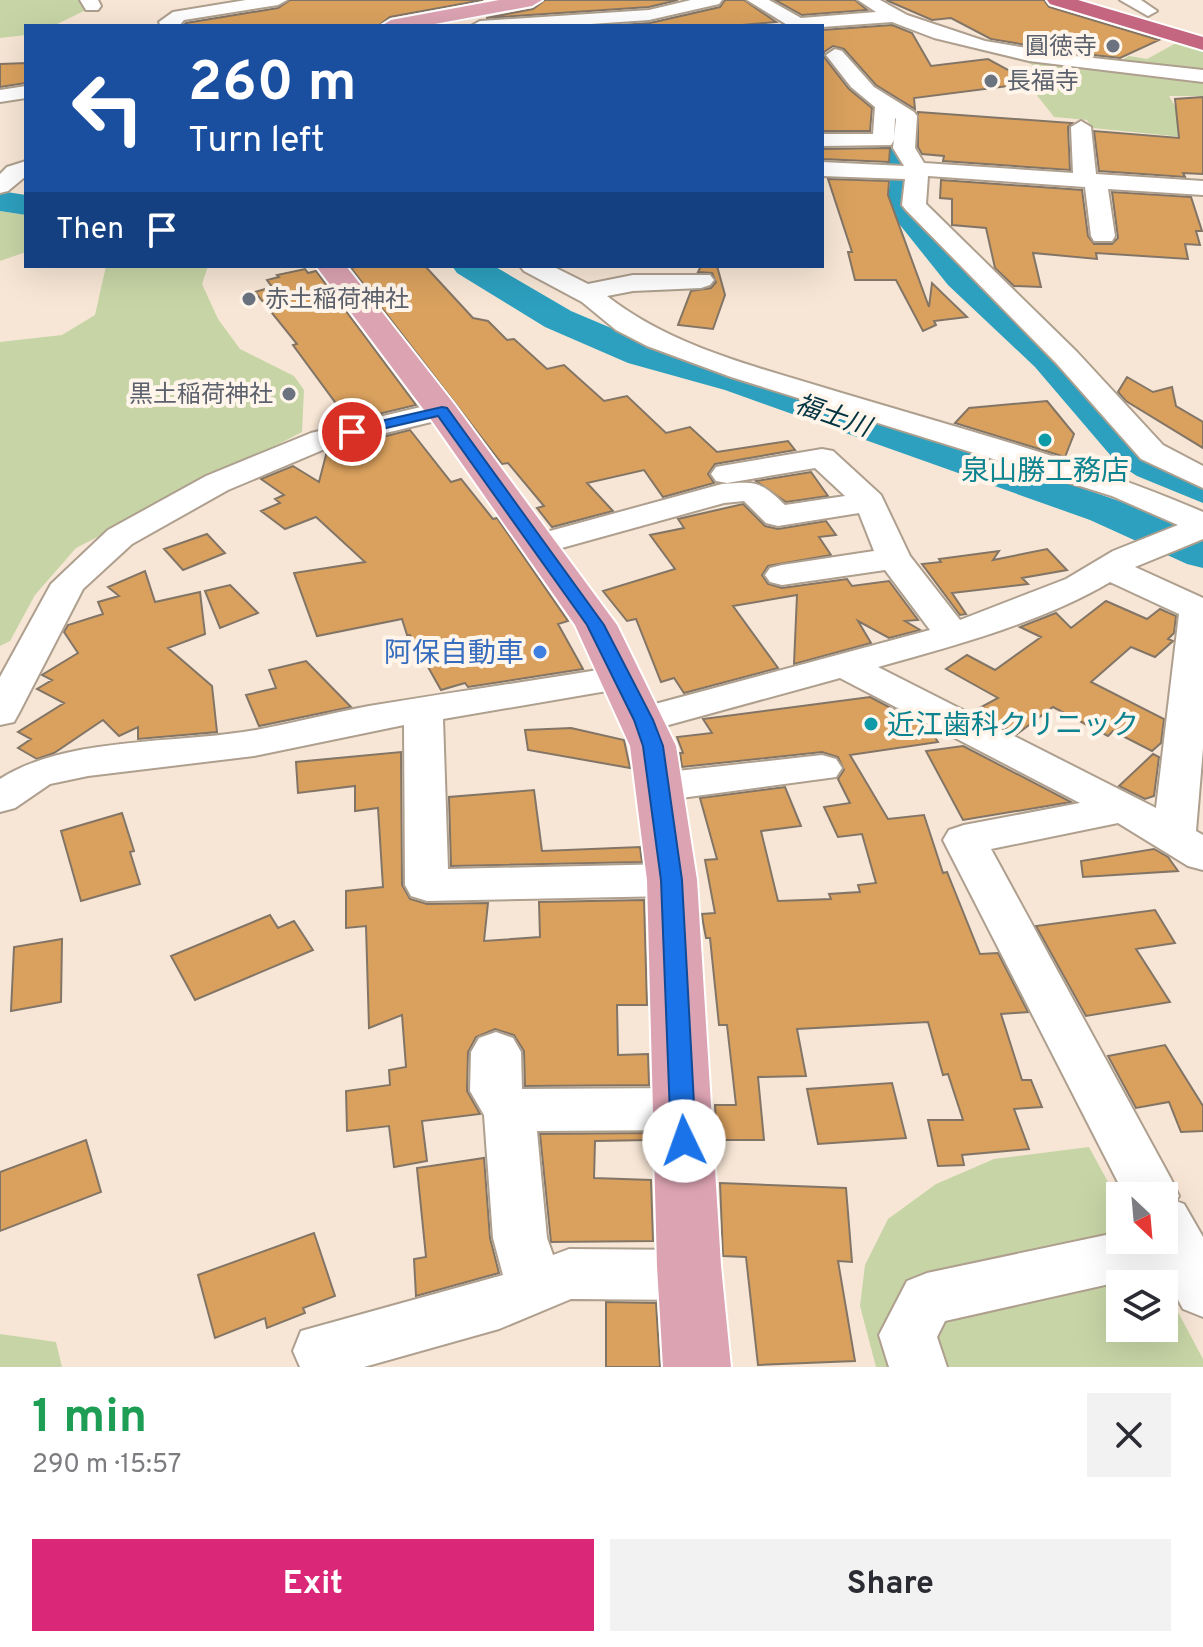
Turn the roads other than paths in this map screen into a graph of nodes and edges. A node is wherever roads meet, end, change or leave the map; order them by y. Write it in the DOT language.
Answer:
graph roads {
  1 [pos="275,0"];
  2 [pos="532,0"];
  3 [pos="713,0"];
  4 [pos="756,0"];
  5 [pos="867,0"];
  6 [pos="1057,0"];
  7 [pos="1129,0"];
  8 [pos="1148,11"];
  9 [pos="891,17"];
  10 [pos="169,24"];
  11 [pos="404,24"];
  12 [pos="509,24"];
  13 [pos="798,24"];
  14 [pos="811,24"];
  15 [pos="824,39"];
  16 [pos="1203,44"];
  17 [pos="829,55"];
  18 [pos="1203,76"];
  19 [pos="24,92"];
  20 [pos="0,96"];
  21 [pos="886,110"];
  22 [pos="858,117"];
  23 [pos="1081,127"];
  24 [pos="824,140"];
  25 [pos="824,169"];
  26 [pos="909,172"];
  27 [pos="1090,181"];
  28 [pos="1203,188"];
  29 [pos="1103,236"];
  30 [pos="333,268"];
  31 [pos="537,268"];
  32 [pos="701,280"];
  33 [pos="584,293"];
  34 [pos="442,411"];
  35 [pos="727,474"];
  36 [pos="1203,478"];
  37 [pos="870,502"];
  38 [pos="1199,527"];
  39 [pos="540,544"];
  40 [pos="894,558"];
  41 [pos="1116,563"];
  42 [pos="782,575"];
  43 [pos="953,635"];
  44 [pos="846,666"];
  45 [pos="633,699"];
  46 [pos="423,710"];
  47 [pos="0,713"];
  48 [pos="822,768"];
  49 [pos="659,787"];
  50 [pos="3,790"];
  51 [pos="1124,808"];
  52 [pos="1189,847"];
  53 [pos="672,880"];
  54 [pos="496,1052"];
  55 [pos="682,1109"];
  56 [pos="509,1110"];
  57 [pos="1145,1182"];
  58 [pos="1178,1244"];
  59 [pos="1106,1249"];
  60 [pos="690,1275"];
  61 [pos="535,1289"];
  62 [pos="1203,1291"];
  63 [pos="322,1351"];
  64 [pos="697,1367"];
  65 [pos="918,1367"];
  1 -- 10 [label="street"];
  2 -- 11 [label="main road"];
  3 -- 12 [label="street"];
  4 -- 13 [label="street"];
  5 -- 9 [label="street"];
  6 -- 16 [label="highway"];
  7 -- 8 [label="street"];
  9 -- 14 [label="street"];
  9 -- 18 [label="street"];
  15 -- 17 [label="street"];
  17 -- 21 [label="street"];
  19 -- 20 [label="street"];
  21 -- 22 [label="street"];
  21 -- 24 [label="street"];
  21 -- 26 [label="street"];
  23 -- 27 [label="street"];
  25 -- 26 [label="street"];
  26 -- 27 [label="street"];
  26 -- 36 [label="street"];
  27 -- 28 [label="street"];
  27 -- 29 [label="street"];
  30 -- 34 [label="main road"];
  31 -- 33 [label="street"];
  32 -- 33 [label="street"];
  33 -- 38 [label="street"];
  34 -- 39 [label="main road"];
  34 -- 47 [label="street"];
  35 -- 37 [label="street"];
  37 -- 39 [label="street"];
  37 -- 40 [label="street"];
  38 -- 41 [label="street"];
  39 -- 45 [label="main road"];
  40 -- 42 [label="street"];
  40 -- 43 [label="street"];
  41 -- 43 [label="street"];
  41 -- 52 [label="street"];
  43 -- 44 [label="street"];
  44 -- 45 [label="street"];
  44 -- 51 [label="street"];
  45 -- 46 [label="street"];
  45 -- 49 [label="main road"];
  46 -- 50 [label="street"];
  46 -- 53 [label="street"];
  48 -- 49 [label="street"];
  49 -- 53 [label="main road"];
  51 -- 52 [label="street"];
  51 -- 57 [label="street"];
  53 -- 55 [label="main road"];
  54 -- 56 [label="street"];
  55 -- 56 [label="street"];
  55 -- 60 [label="main road"];
  56 -- 61 [label="street"];
  58 -- 62 [label="street"];
  59 -- 65 [label="street"];
  60 -- 61 [label="street"];
  60 -- 64 [label="main road"];
  61 -- 63 [label="street"];
}
